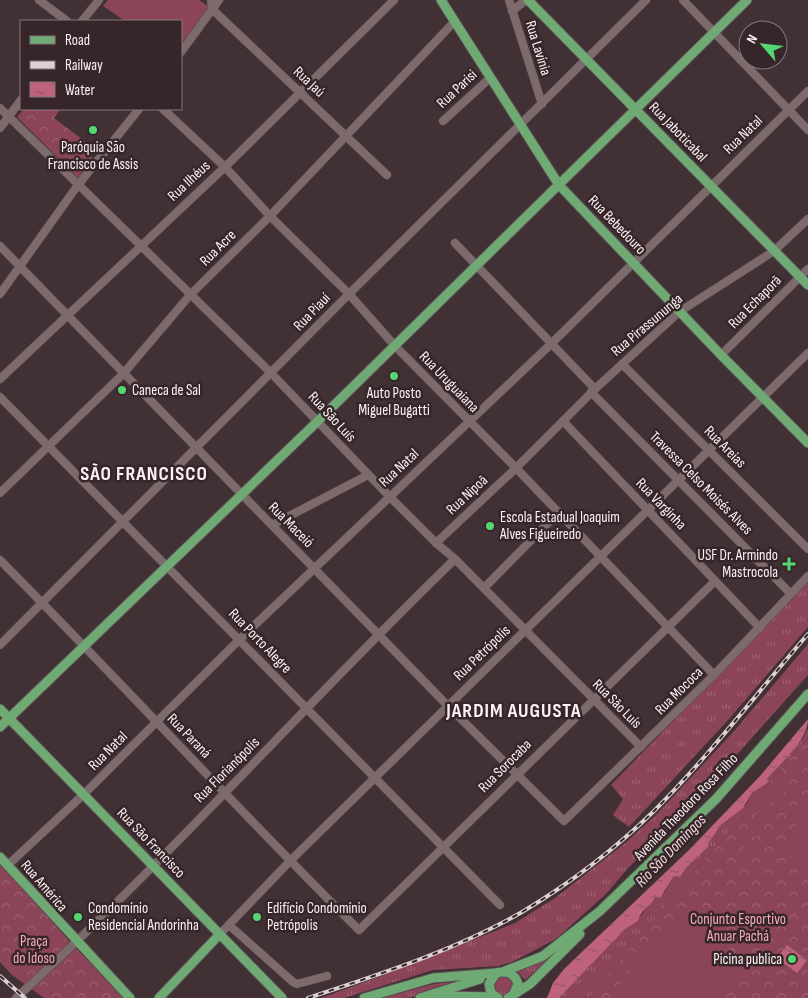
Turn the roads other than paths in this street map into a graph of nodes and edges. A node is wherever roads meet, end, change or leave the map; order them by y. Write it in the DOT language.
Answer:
graph roads {
  1 [pos="39,0"];
  2 [pos="98,0"];
  3 [pos="211,0"];
  4 [pos="219,0"];
  5 [pos="394,0"];
  6 [pos="441,0"];
  7 [pos="509,0"];
  8 [pos="527,0"];
  9 [pos="646,0"];
  10 [pos="682,0"];
  11 [pos="747,0"];
  12 [pos="212,9"];
  13 [pos="512,11"];
  14 [pos="66,20"];
  15 [pos="83,20"];
  16 [pos="455,21"];
  17 [pos="714,32"];
  18 [pos="182,51"];
  19 [pos="587,58"];
  20 [pos="490,78"];
  21 [pos="808,91"];
  22 [pos="300,92"];
  23 [pos="20,101"];
  24 [pos="542,104"];
  25 [pos="0,108"];
  26 [pos="636,108"];
  27 [pos="138,110"];
  28 [pos="164,110"];
  29 [pos="788,110"];
  30 [pos="8,117"];
  31 [pos="443,121"];
  32 [pos="520,127"];
  33 [pos="0,128"];
  34 [pos="808,130"];
  35 [pos="346,134"];
  36 [pos="225,167"];
  37 [pos="388,175"];
  38 [pos="78,185"];
  39 [pos="558,186"];
  40 [pos="710,186"];
  41 [pos="270,216"];
  42 [pos="808,219"];
  43 [pos="455,243"];
  44 [pos="140,245"];
  45 [pos="0,246"];
  46 [pos="774,251"];
  47 [pos="634,262"];
  48 [pos="477,265"];
  49 [pos="21,267"];
  50 [pos="808,269"];
  51 [pos="800,277"];
  52 [pos="808,285"];
  53 [pos="0,294"];
  54 [pos="349,294"];
  55 [pos="190,295"];
  56 [pos="679,312"];
  57 [pos="68,314"];
  58 [pos="552,343"];
  59 [pos="395,346"];
  60 [pos="808,353"];
  61 [pos="721,355"];
  62 [pos="622,364"];
  63 [pos="271,373"];
  64 [pos="123,374"];
  65 [pos="0,379"];
  66 [pos="593,391"];
  67 [pos="0,397"];
  68 [pos="762,397"];
  69 [pos="318,421"];
  70 [pos="563,421"];
  71 [pos="469,422"];
  72 [pos="808,443"];
  73 [pos="48,448"];
  74 [pos="197,449"];
  75 [pos="709,450"];
  76 [pos="516,468"];
  77 [pos="368,475"];
  78 [pos="679,479"];
  79 [pos="0,493"];
  80 [pos="242,494"];
  81 [pos="389,496"];
  82 [pos="648,510"];
  83 [pos="559,512"];
  84 [pos="122,523"];
  85 [pos="272,525"];
  86 [pos="436,543"];
  87 [pos="808,549"];
  88 [pos="602,557"];
  89 [pos="455,559"];
  90 [pos="0,560"];
  91 [pos="167,568"];
  92 [pos="315,568"];
  93 [pos="808,576"];
  94 [pos="715,581"];
  95 [pos="484,588"];
  96 [pos="791,594"];
  97 [pos="43,603"];
  98 [pos="669,626"];
  99 [pos="760,628"];
  100 [pos="525,631"];
  101 [pos="378,633"];
  102 [pos="239,640"];
  103 [pos="0,645"];
  104 [pos="86,646"];
  105 [pos="714,675"];
  106 [pos="808,694"];
  107 [pos="593,699"];
  108 [pos="448,706"];
  109 [pos="0,709"];
  110 [pos="306,709"];
  111 [pos="9,718"];
  112 [pos="157,723"];
  113 [pos="0,727"];
  114 [pos="641,747"];
  115 [pos="516,774"];
  116 [pos="375,778"];
  117 [pos="225,793"];
  118 [pos="84,794"];
  119 [pos="564,821"];
  120 [pos="443,848"];
  121 [pos="0,857"];
  122 [pos="290,861"];
  123 [pos="152,864"];
  124 [pos="8,865"];
  125 [pos="500,905"];
  126 [pos="600,911"];
  127 [pos="229,925"];
  128 [pos="359,930"];
  129 [pos="220,934"];
  130 [pos="75,941"];
  131 [pos="496,975"];
  132 [pos="327,976"];
  133 [pos="520,987"];
  134 [pos="511,996"];
  135 [pos="475,997"];
  136 [pos="16,998"];
  137 [pos="130,998"];
  138 [pos="158,998"];
  139 [pos="282,998"];
  140 [pos="364,998"];
  141 [pos="420,998"];
  142 [pos="433,998"];
  143 [pos="496,998"];
  144 [pos="529,998"];
  1 -- 14 [label="street"];
  2 -- 15 [label="street"];
  3 -- 12 [label="street"];
  4 -- 12 [label="street"];
  5 -- 22 [label="street, Rua Ilhéus"];
  6 -- 16 [label="main road, Rua Bebedouro"];
  7 -- 13 [label="street, Rua Lavínia"];
  8 -- 13 [label="street"];
  8 -- 19 [label="main road, Rua Jaboticabal"];
  9 -- 19 [label="street, Rua Piauí"];
  10 -- 17 [label="street"];
  11 -- 17 [label="main road"];
  12 -- 18 [label="street"];
  12 -- 22 [label="street, Rua Jaú"];
  13 -- 24 [label="street, Rua Lavínia"];
  16 -- 20 [label="main road, Rua Bebedouro"];
  16 -- 35 [label="street, Rua Acre"];
  17 -- 26 [label="main road"];
  17 -- 29 [label="street"];
  19 -- 24 [label="street, Rua Piauí"];
  19 -- 26 [label="main road, Rua Jaboticabal"];
  20 -- 31 [label="street, Rua Parisi"];
  20 -- 32 [label="main road, Rua Bebedouro"];
  21 -- 29 [label="street, Rua Natal"];
  22 -- 35 [label="street, Rua Jaú"];
  22 -- 36 [label="street, Rua Ilhéus"];
  23 -- 30 [label="street"];
  24 -- 32 [label="street, Rua Piauí"];
  25 -- 30 [label="street, Rua São Luís"];
  26 -- 39 [label="main road"];
  26 -- 40 [label="main road, Rua Jaboticabal"];
  27 -- 38 [label="street"];
  28 -- 36 [label="street, Rua Uruguaiana"];
  29 -- 34 [label="street"];
  29 -- 40 [label="street, Rua Natal"];
  30 -- 33 [label="street"];
  30 -- 38 [label="street, Rua São Luís"];
  32 -- 39 [label="main road, Rua Bebedouro"];
  32 -- 54 [label="street, Rua Piauí"];
  35 -- 37 [label="street, Rua Jaú"];
  35 -- 41 [label="street, Rua Acre"];
  36 -- 41 [label="street, Rua Uruguaiana"];
  36 -- 44 [label="street, Rua Ilhéus"];
  38 -- 44 [label="street, Rua São Luís"];
  38 -- 49 [label="street"];
  39 -- 47 [label="main road, Rua Bebedouro"];
  39 -- 48 [label="main road"];
  40 -- 46 [label="main road, Rua Jaboticabal"];
  40 -- 47 [label="street, Rua Natal"];
  41 -- 54 [label="street, Rua Uruguaiana"];
  41 -- 55 [label="street, Rua Acre"];
  42 -- 46 [label="street, Rua Pirassununga"];
  43 -- 48 [label="street"];
  44 -- 55 [label="street, Rua São Luís"];
  44 -- 57 [label="street, Rua Ilhéus"];
  45 -- 49 [label="street, Rua Maceió"];
  46 -- 51 [label="main road, Rua Jaboticabal"];
  46 -- 56 [label="street, Rua Pirassununga"];
  47 -- 56 [label="main road, Rua Bebedouro"];
  47 -- 58 [label="street, Rua Natal"];
  48 -- 58 [label="street"];
  48 -- 59 [label="main road"];
  49 -- 53 [label="street"];
  49 -- 57 [label="street, Rua Maceió"];
  50 -- 51 [label="street, Rua Echaporã"];
  51 -- 52 [label="main road, Rua Jaboticabal"];
  51 -- 61 [label="street, Rua Echaporã"];
  54 -- 59 [label="street, Rua Uruguaiana"];
  54 -- 63 [label="street, Rua Piauí"];
  55 -- 63 [label="street, Rua São Luís"];
  55 -- 64 [label="street, Rua Acre"];
  56 -- 61 [label="main road, Rua Bebedouro"];
  56 -- 62 [label="street, Rua Pirassununga"];
  57 -- 64 [label="street, Rua Maceió"];
  57 -- 65 [label="street, Rua Ilhéus"];
  58 -- 66 [label="street"];
  58 -- 71 [label="street, Rua Natal"];
  59 -- 69 [label="main road"];
  59 -- 71 [label="street, Rua Uruguaiana"];
  60 -- 68 [label="street, Rua Petrópolis"];
  61 -- 68 [label="main road, Rua Bebedouro"];
  62 -- 66 [label="street, Rua Pirassununga"];
  62 -- 75 [label="street, Rua Areias"];
  63 -- 69 [label="street, Rua São Luís"];
  63 -- 74 [label="street, Rua Piauí"];
  64 -- 73 [label="street, Rua Acre"];
  64 -- 74 [label="street, Rua Maceió"];
  66 -- 70 [label="street, Rua Pirassununga"];
  66 -- 78 [label="street, Travessa Celso Moisés Alves"];
  67 -- 73 [label="street, Rua Porto Alegre"];
  68 -- 72 [label="main road, Rua Bebedouro"];
  68 -- 75 [label="street, Rua Petrópolis"];
  69 -- 77 [label="street, Rua São Luís"];
  69 -- 80 [label="main road"];
  70 -- 76 [label="street, Rua Pirassununga"];
  70 -- 82 [label="street, Rua Varginha"];
  71 -- 76 [label="street, Rua Uruguaiana"];
  71 -- 81 [label="street, Rua Natal"];
  73 -- 79 [label="street, Rua Acre"];
  73 -- 84 [label="street, Rua Porto Alegre"];
  74 -- 80 [label="street, Rua Maceió"];
  74 -- 84 [label="street, Rua Piauí"];
  75 -- 78 [label="street, Rua Petrópolis"];
  75 -- 87 [label="street, Rua Areias"];
  76 -- 83 [label="street, Rua Uruguaiana"];
  76 -- 86 [label="street, Rua Nipoã"];
  77 -- 81 [label="street, Rua São Luís"];
  77 -- 85 [label="street"];
  78 -- 82 [label="street, Rua Petrópolis"];
  78 -- 96 [label="street, Travessa Celso Moisés Alves"];
  80 -- 85 [label="street, Rua Maceió"];
  80 -- 91 [label="main road"];
  81 -- 86 [label="street, Rua São Luís"];
  81 -- 92 [label="street, Rua Natal"];
  82 -- 88 [label="street, Rua Petrópolis"];
  82 -- 94 [label="street, Rua Varginha"];
  83 -- 88 [label="street, Rua Uruguaiana"];
  83 -- 95 [label="street"];
  84 -- 91 [label="street, Rua Porto Alegre"];
  84 -- 97 [label="street, Rua Piauí"];
  85 -- 92 [label="street, Rua Maceió"];
  86 -- 89 [label="street, Rua São Luís"];
  88 -- 98 [label="street, Rua Uruguaiana"];
  88 -- 100 [label="street, Rua Petrópolis"];
  89 -- 95 [label="street, Rua São Luís"];
  89 -- 101 [label="street, Rua Florianópolis"];
  90 -- 97 [label="street, Rua Paraná"];
  91 -- 102 [label="street, Rua Porto Alegre"];
  91 -- 104 [label="main road"];
  92 -- 101 [label="street, Rua Maceió"];
  92 -- 102 [label="street, Rua Natal"];
  93 -- 96 [label="street, Rua Mococa"];
  94 -- 98 [label="street, Rua Sorocaba"];
  94 -- 99 [label="street, Rua Varginha"];
  95 -- 100 [label="street, Rua São Luís"];
  96 -- 99 [label="street, Rua Mococa"];
  97 -- 103 [label="street, Rua Piauí"];
  97 -- 104 [label="street, Rua Paraná"];
  98 -- 105 [label="street, Rua Uruguaiana"];
  98 -- 107 [label="street, Rua Sorocaba"];
  99 -- 105 [label="street, Rua Mococa"];
  100 -- 107 [label="street, Rua São Luís"];
  100 -- 108 [label="street, Rua Petrópolis"];
  101 -- 108 [label="street, Rua Maceió"];
  101 -- 110 [label="street, Rua Florianópolis"];
  102 -- 110 [label="street, Rua Porto Alegre"];
  102 -- 112 [label="street, Rua Natal"];
  104 -- 111 [label="main road"];
  104 -- 112 [label="street, Rua Paraná"];
  105 -- 114 [label="street, Rua Mococa"];
  106 -- 126 [label="main road, Avenida Theodoro Rosa Filho"];
  107 -- 114 [label="street, Rua São Luís"];
  107 -- 115 [label="street, Rua Sorocaba"];
  108 -- 115 [label="street, Rua Maceió"];
  108 -- 116 [label="street, Rua Petrópolis"];
  109 -- 111 [label="main road, Rua São Francisco"];
  110 -- 116 [label="street, Rua Porto Alegre"];
  110 -- 117 [label="street, Rua Florianópolis"];
  111 -- 113 [label="main road"];
  111 -- 118 [label="main road, Rua São Francisco"];
  112 -- 117 [label="street, Rua Paraná"];
  112 -- 118 [label="street, Rua Natal"];
  114 -- 119 [label="street, Rua Mococa"];
  115 -- 119 [label="street, Rua Maceió"];
  115 -- 120 [label="street, Rua Sorocaba"];
  116 -- 120 [label="street, Rua Porto Alegre"];
  116 -- 122 [label="street, Rua Petrópolis"];
  117 -- 122 [label="street, Rua Paraná"];
  117 -- 123 [label="street, Rua Florianópolis"];
  118 -- 123 [label="main road, Rua São Francisco"];
  118 -- 124 [label="street, Rua Natal"];
  120 -- 125 [label="street, Rua Porto Alegre"];
  120 -- 128 [label="street, Rua Sorocaba"];
  121 -- 124 [label="main road, Rua América"];
  122 -- 127 [label="street, Rua Petrópolis"];
  122 -- 128 [label="street, Rua Paraná"];
  123 -- 129 [label="main road, Rua São Francisco"];
  123 -- 130 [label="street, Rua Florianópolis"];
  124 -- 130 [label="main road, Rua América"];
  126 -- 131 [label="main road, Avenida Theodoro Rosa Filho"];
  126 -- 133 [label="main road, Avenida Theodoro Rosa Filho"];
  127 -- 129 [label="street, Rua Petrópolis"];
  127 -- 132 [label="street"];
  129 -- 138 [label="main road, Rua Petrópolis"];
  129 -- 139 [label="main road, Rua São Francisco"];
  130 -- 136 [label="street, Rua Florianópolis"];
  130 -- 137 [label="main road, Rua América"];
  131 -- 133 [label="main road"];
  131 -- 135 [label="main road"];
  131 -- 140 [label="main road"];
  131 -- 141 [label="main road"];
  131 -- 143 [label="main road"];
  133 -- 134 [label="main road, Avenida Theodoro Rosa Filho"];
  133 -- 144 [label="main road"];
  135 -- 142 [label="main road"];
  135 -- 143 [label="main road"];
}
